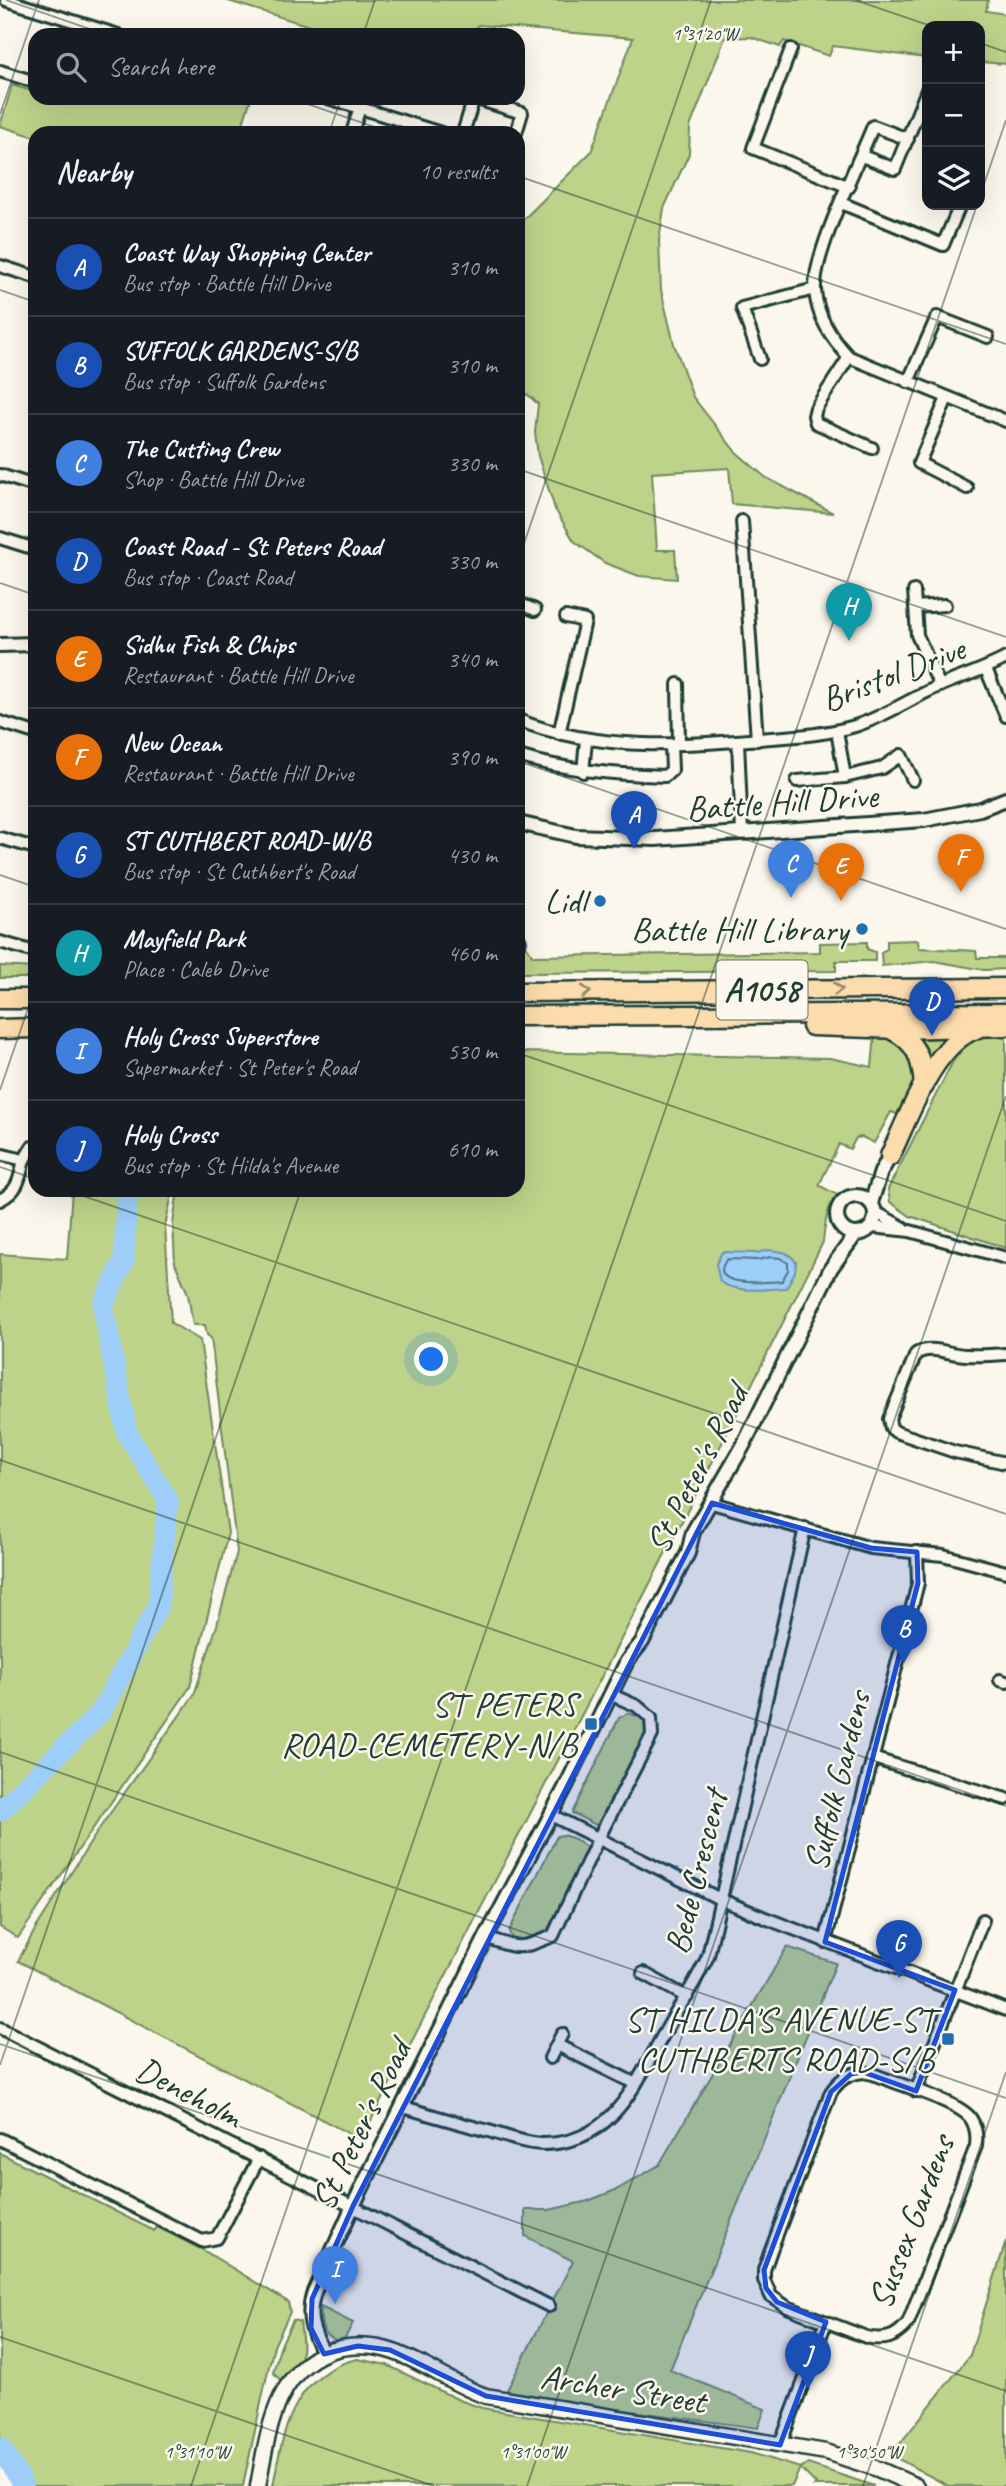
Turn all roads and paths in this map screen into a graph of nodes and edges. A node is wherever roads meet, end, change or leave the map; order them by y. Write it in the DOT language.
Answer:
graph roads {
  1 [pos="6,0"];
  2 [pos="96,28"];
  3 [pos="791,49"];
  4 [pos="0,71"];
  5 [pos="28,80"];
  6 [pos="922,103"];
  7 [pos="353,105"];
  8 [pos="472,105"];
  9 [pos="496,105"];
  10 [pos="360,107"];
  11 [pos="354,126"];
  12 [pos="419,126"];
  13 [pos="465,126"];
  14 [pos="518,126"];
  15 [pos="908,139"];
  16 [pos="862,156"];
  17 [pos="849,187"];
  18 [pos="841,203"];
  19 [pos="958,210"];
  20 [pos="0,266"];
  21 [pos="28,275"];
  22 [pos="815,289"];
  23 [pos="988,337"];
  24 [pos="849,357"];
  25 [pos="760,359"];
  26 [pos="908,382"];
  27 [pos="947,398"];
  28 [pos="1006,421"];
  29 [pos="872,448"];
  30 [pos="0,475"];
  31 [pos="28,484"];
  32 [pos="967,488"];
  33 [pos="742,521"];
  34 [pos="0,538"];
  35 [pos="28,547"];
  36 [pos="914,591"];
  37 [pos="945,604"];
  38 [pos="525,606"];
  39 [pos="915,607"];
  40 [pos="535,610"];
  41 [pos="566,617"];
  42 [pos="28,644"];
  43 [pos="0,645"];
  44 [pos="1006,658"];
  45 [pos="986,669"];
  46 [pos="678,684"];
  47 [pos="940,686"];
  48 [pos="1006,716"];
  49 [pos="0,722"];
  50 [pos="525,722"];
  51 [pos="837,730"];
  52 [pos="28,731"];
  53 [pos="559,734"];
  54 [pos="586,740"];
  55 [pos="757,740"];
  56 [pos="738,741"];
  57 [pos="675,745"];
  58 [pos="525,758"];
  59 [pos="583,772"];
  60 [pos="845,777"];
  61 [pos="913,780"];
  62 [pos="797,781"];
  63 [pos="1006,801"];
  64 [pos="525,825"];
  65 [pos="742,834"];
  66 [pos="0,838"];
  67 [pos="28,846"];
  68 [pos="0,942"];
  69 [pos="28,950"];
  70 [pos="1006,988"];
  71 [pos="525,992"];
  72 [pos="0,998"];
  73 [pos="28,999"];
  74 [pos="1006,1013"];
  75 [pos="525,1016"];
  76 [pos="0,1023"];
  77 [pos="28,1025"];
  78 [pos="1006,1026"];
  79 [pos="28,1027"];
  80 [pos="980,1028"];
  81 [pos="0,1029"];
  82 [pos="890,1029"];
  83 [pos="924,1086"];
  84 [pos="28,1153"];
  85 [pos="3,1155"];
  86 [pos="23,1160"];
  87 [pos="886,1164"];
  88 [pos="0,1200"];
  89 [pos="869,1204"];
  90 [pos="872,1227"];
  91 [pos="842,1229"];
  92 [pos="910,1231"];
  93 [pos="856,1234"];
  94 [pos="1006,1258"];
  95 [pos="831,1268"];
  96 [pos="1006,1353"];
  97 [pos="1006,1464"];
  98 [pos="712,1503"];
  99 [pos="805,1528"];
  100 [pos="917,1552"];
  101 [pos="1006,1572"];
  102 [pos="612,1695"];
  103 [pos="872,1758"];
  104 [pos="1006,1799"];
  105 [pos="551,1815"];
  106 [pos="598,1839"];
  107 [pos="722,1900"];
  108 [pos="983,1920"];
  109 [pos="486,1937"];
  110 [pos="825,1942"];
  111 [pos="643,1973"];
  112 [pos="955,1990"];
  113 [pos="687,1997"];
  114 [pos="1006,2010"];
  115 [pos="0,2028"];
  116 [pos="550,2058"];
  117 [pos="636,2084"];
  118 [pos="916,2091"];
  119 [pos="404,2107"];
  120 [pos="0,2139"];
  121 [pos="259,2158"];
  122 [pos="353,2206"];
  123 [pos="549,2306"];
  124 [pos="826,2322"];
  125 [pos="324,2354"];
  126 [pos="780,2445"];
  127 [pos="258,2486"];
  128 [pos="916,2486"];
  1 -- 2 [label="street"];
  3 -- 17 [label="street"];
  4 -- 5 [label="street"];
  6 -- 15 [label="street"];
  7 -- 10 [label="street"];
  8 -- 13 [label="street"];
  9 -- 14 [label="street"];
  10 -- 11 [label="street"];
  10 -- 12 [label="street"];
  15 -- 16 [label="street"];
  15 -- 16 [label="street"];
  16 -- 17 [label="street"];
  17 -- 18 [label="street"];
  18 -- 19 [label="street"];
  18 -- 22 [label="street"];
  20 -- 21 [label="street"];
  22 -- 24 [label="street"];
  22 -- 25 [label="street"];
  23 -- 26 [label="street"];
  24 -- 26 [label="street"];
  24 -- 29 [label="street"];
  26 -- 27 [label="street"];
  27 -- 28 [label="street"];
  27 -- 32 [label="street"];
  30 -- 31 [label="street"];
  33 -- 55 [label="street"];
  34 -- 35 [label="street"];
  36 -- 39 [label="street"];
  37 -- 39 [label="street"];
  38 -- 40 [label="street"];
  39 -- 47 [label="street"];
  41 -- 53 [label="street"];
  42 -- 43 [label="street"];
  44 -- 45 [label="street, Bristol Drive"];
  45 -- 47 [label="street, Bristol Drive"];
  45 -- 48 [label="street"];
  46 -- 57 [label="street"];
  47 -- 51 [label="street, Bristol Drive"];
  49 -- 52 [label="street"];
  50 -- 53 [label="street, Bristol Drive"];
  51 -- 55 [label="street, Bristol Drive"];
  51 -- 60 [label="street"];
  53 -- 54 [label="street, Bristol Drive"];
  54 -- 57 [label="street, Bristol Drive"];
  54 -- 59 [label="street"];
  55 -- 56 [label="street, Bristol Drive"];
  56 -- 57 [label="street, Bristol Drive"];
  56 -- 65 [label="street"];
  57 -- 59 [label="street"];
  58 -- 59 [label="street"];
  60 -- 61 [label="street"];
  60 -- 62 [label="street"];
  63 -- 65 [label="street, Battle Hill Drive"];
  64 -- 65 [label="street, Battle Hill Drive"];
  66 -- 67 [label="street"];
  68 -- 69 [label="street"];
  71 -- 70 [label="highway, A1058, one-way"];
  72 -- 73 [label="highway"];
  74 -- 75 [label="highway, A1058"];
  75 -- 82 [label="highway"];
  76 -- 77 [label="highway"];
  78 -- 80 [label="highway"];
  79 -- 81 [label="highway"];
  80 -- 82 [label="highway"];
  80 -- 83 [label="highway"];
  82 -- 83 [label="highway"];
  83 -- 87 [label="highway"];
  84 -- 86 [label="street"];
  85 -- 86 [label="street"];
  86 -- 88 [label="street"];
  87 -- 89 [label="street, St Peter's Road"];
  89 -- 90 [label="street, St Peter's Road"];
  89 -- 91 [label="street, St Peter's Road"];
  89 -- 92 [label="street"];
  90 -- 92 [label="street"];
  90 -- 93 [label="street"];
  91 -- 93 [label="street"];
  91 -- 95 [label="street, St Peter's Road"];
  92 -- 94 [label="street"];
  93 -- 95 [label="street, St Peter's Road"];
  95 -- 98 [label="street, St Peter's Road"];
  96 -- 97 [label="street"];
  98 -- 99 [label="street"];
  98 -- 102 [label="street, St Peter's Road"];
  99 -- 100 [label="street"];
  99 -- 107 [label="street, Bede Crescent"];
  100 -- 101 [label="street"];
  100 -- 103 [label="street, Suffolk Gardens"];
  102 -- 105 [label="street, St Peter's Road"];
  102 -- 106 [label="street"];
  103 -- 104 [label="street"];
  103 -- 110 [label="street, Suffolk Gardens"];
  105 -- 106 [label="street"];
  105 -- 109 [label="street, St Peter's Road"];
  106 -- 107 [label="street"];
  106 -- 109 [label="street"];
  107 -- 110 [label="street"];
  107 -- 113 [label="street, Bede Crescent"];
  108 -- 112 [label="street"];
  109 -- 119 [label="street, St Peter's Road"];
  110 -- 112 [label="street"];
  111 -- 113 [label="street"];
  112 -- 114 [label="street"];
  112 -- 118 [label="street"];
  113 -- 117 [label="street, Bede Crescent"];
  115 -- 121 [label="street, Deneholm"];
  116 -- 117 [label="street"];
  117 -- 119 [label="street, Bede Crescent"];
  118 -- 124 [label="street, Sussex Gardens"];
  118 -- 124 [label="street, Sussex Gardens"];
  119 -- 122 [label="street, St Peter's Road"];
  120 -- 121 [label="street"];
  121 -- 122 [label="street, Deneholm"];
  122 -- 123 [label="street, Deneholm"];
  122 -- 125 [label="street, St Peter's Road"];
  124 -- 126 [label="street"];
  125 -- 126 [label="main road, Archer Street"];
  125 -- 127 [label="main road"];
  126 -- 128 [label="main road, Archer Street"];
}
